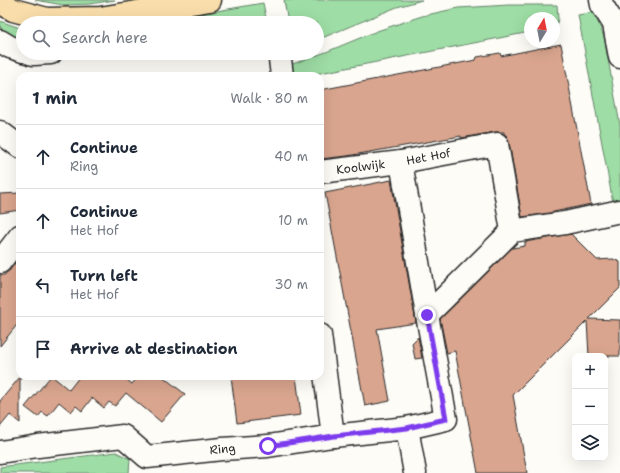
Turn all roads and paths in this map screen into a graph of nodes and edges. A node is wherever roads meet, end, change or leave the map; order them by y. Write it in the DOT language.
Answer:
graph roads {
  1 [pos="210,0"];
  2 [pos="601,0"];
  3 [pos="0,2"];
  4 [pos="617,14"];
  5 [pos="36,16"];
  6 [pos="112,16"];
  7 [pos="620,57"];
  8 [pos="0,132"];
  9 [pos="16,144"];
  10 [pos="401,162"];
  11 [pos="324,172"];
  12 [pos="620,211"];
  13 [pos="512,231"];
  14 [pos="16,241"];
  15 [pos="0,262"];
  16 [pos="427,315"];
  17 [pos="324,365"];
  18 [pos="407,428"];
  19 [pos="334,436"];
  20 [pos="0,452"];
  21 [pos="415,473"];
  1 -- 6 [label="main road"];
  2 -- 4 [label="street"];
  3 -- 5 [label="main road"];
  4 -- 7 [label="street"];
  8 -- 9 [label="street"];
  10 -- 11 [label="street, Koolwijk"];
  10 -- 13 [label="street, Het Hof"];
  10 -- 16 [label="street, Het Hof"];
  12 -- 13 [label="street"];
  13 -- 16 [label="street"];
  14 -- 15 [label="street"];
  16 -- 18 [label="street, Het Hof"];
  17 -- 19 [label="street"];
  18 -- 19 [label="street, Ring"];
  18 -- 21 [label="street"];
  19 -- 20 [label="street, Ring"];
}
